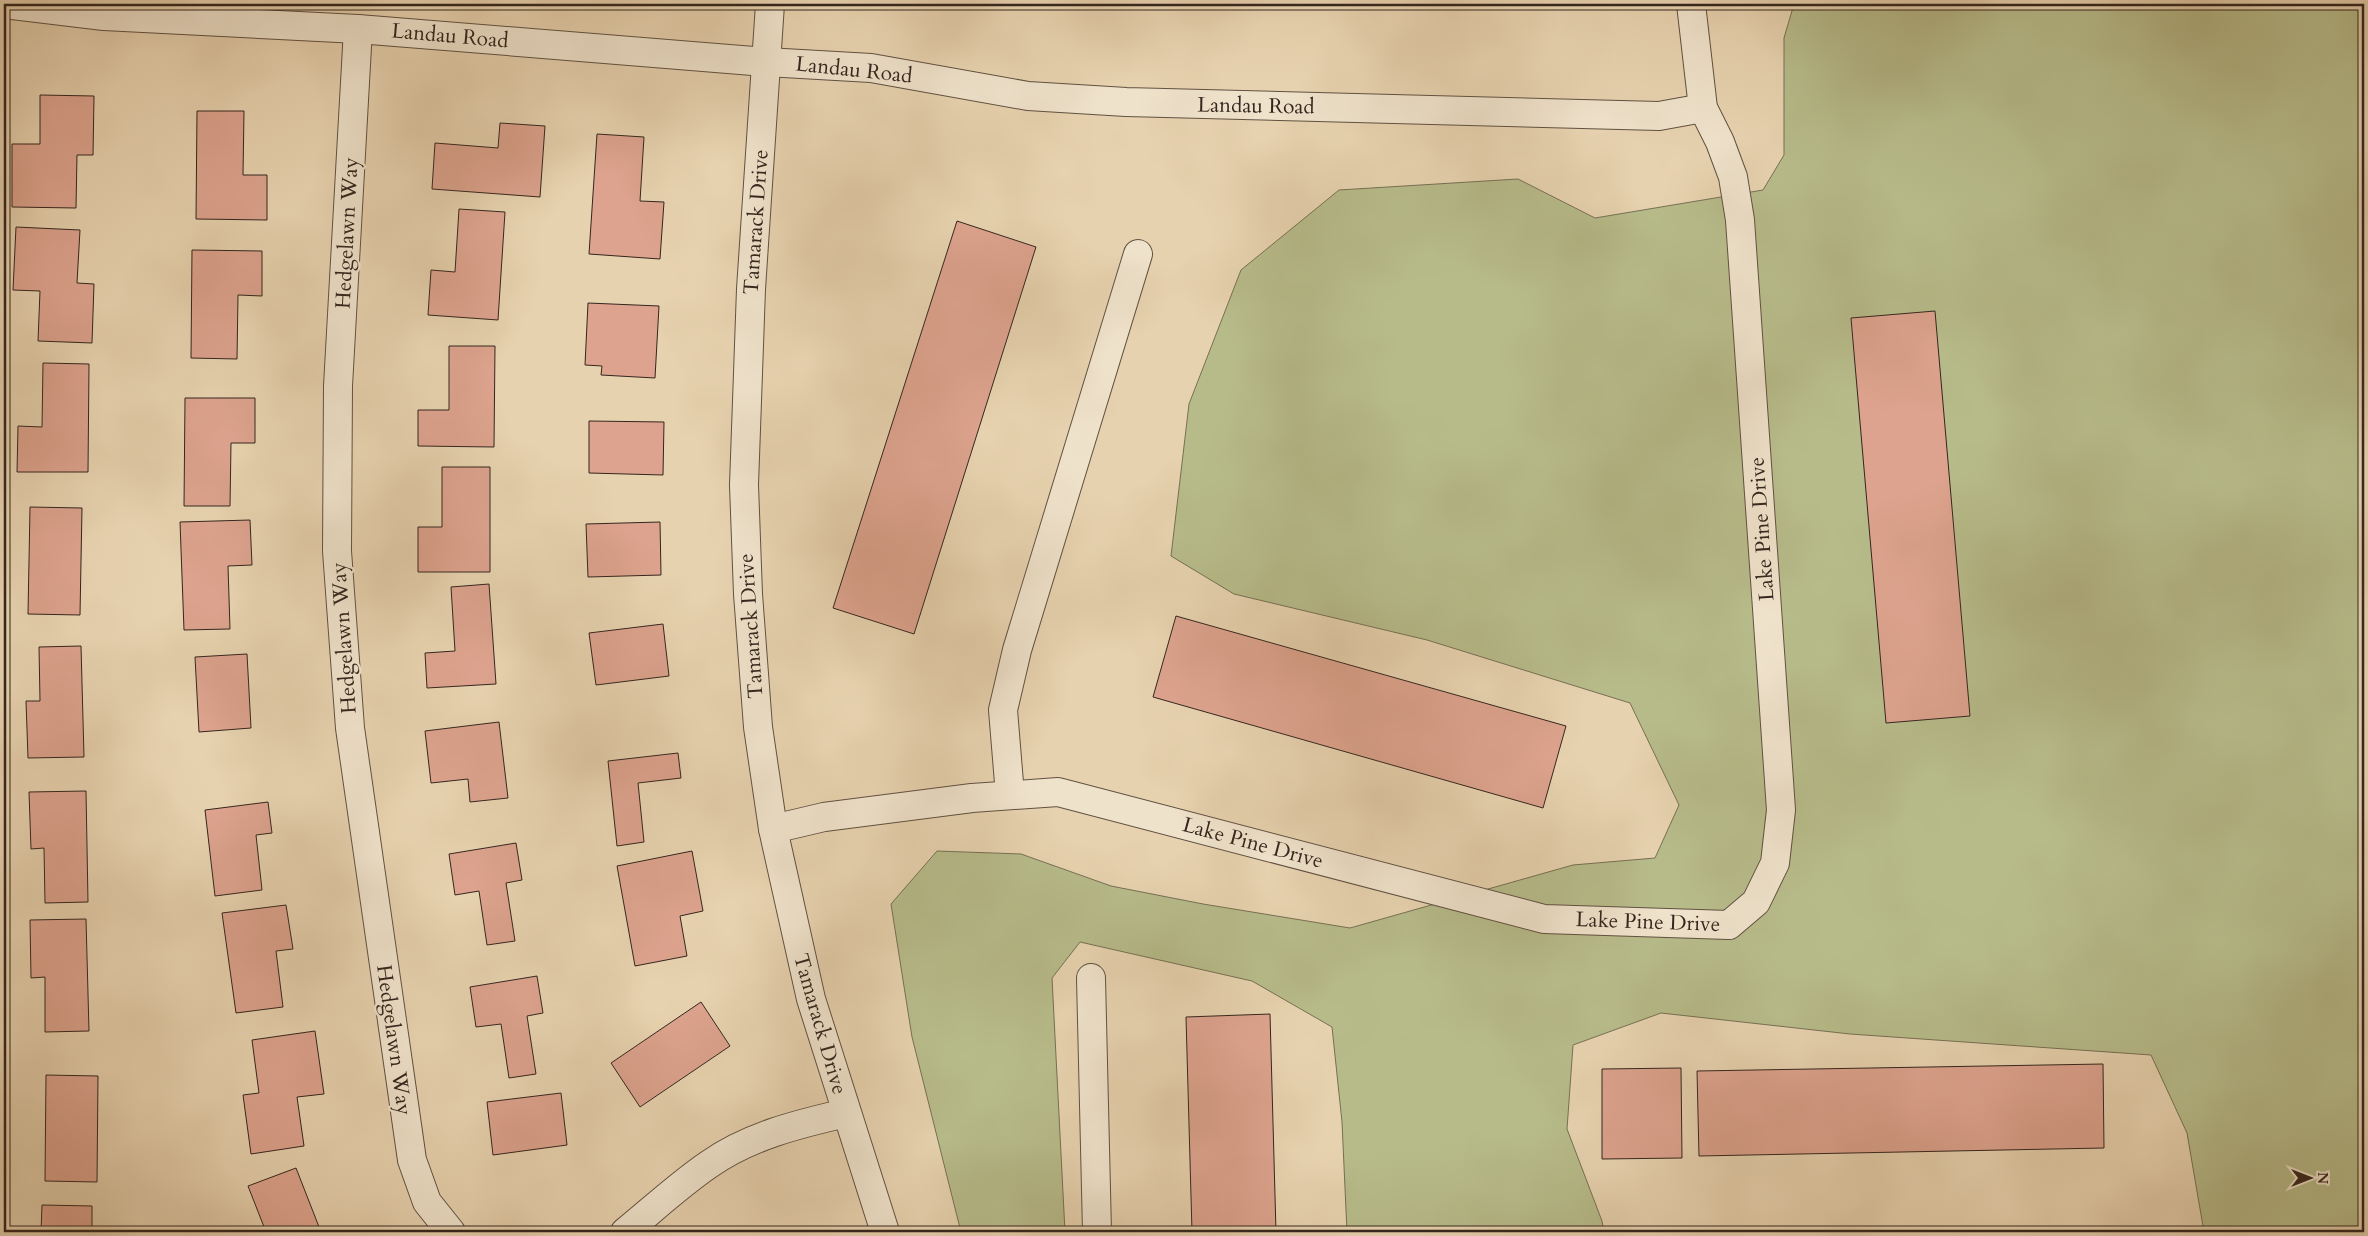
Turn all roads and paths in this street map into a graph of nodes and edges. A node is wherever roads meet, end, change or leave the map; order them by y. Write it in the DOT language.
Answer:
graph roads {
  1 [pos="4,4"];
  2 [pos="770,4"];
  3 [pos="1691,4"];
  4 [pos="358,29"];
  5 [pos="766,62"];
  6 [pos="1703,108"];
  7 [pos="1138,254"];
  8 [pos="1010,795"];
  9 [pos="773,829"];
  10 [pos="1091,978"];
  11 [pos="846,1113"];
  12 [pos="451,1232"];
  13 [pos="625,1232"];
  14 [pos="885,1232"];
  15 [pos="1097,1232"];
  1 -- 4 [label="street, Landau Road"];
  2 -- 5 [label="street, Tamarack Drive"];
  3 -- 6 [label="street"];
  4 -- 5 [label="street, Landau Road"];
  4 -- 12 [label="street, Hedgelawn Way"];
  5 -- 6 [label="street, Landau Road"];
  5 -- 9 [label="street, Tamarack Drive"];
  6 -- 8 [label="street, Lake Pine Drive"];
  7 -- 8 [label="street"];
  8 -- 9 [label="street, Lake Pine Drive"];
  9 -- 11 [label="street, Tamarack Drive"];
  10 -- 15 [label="street"];
  11 -- 13 [label="street"];
  11 -- 14 [label="street, Tamarack Drive"];
}
